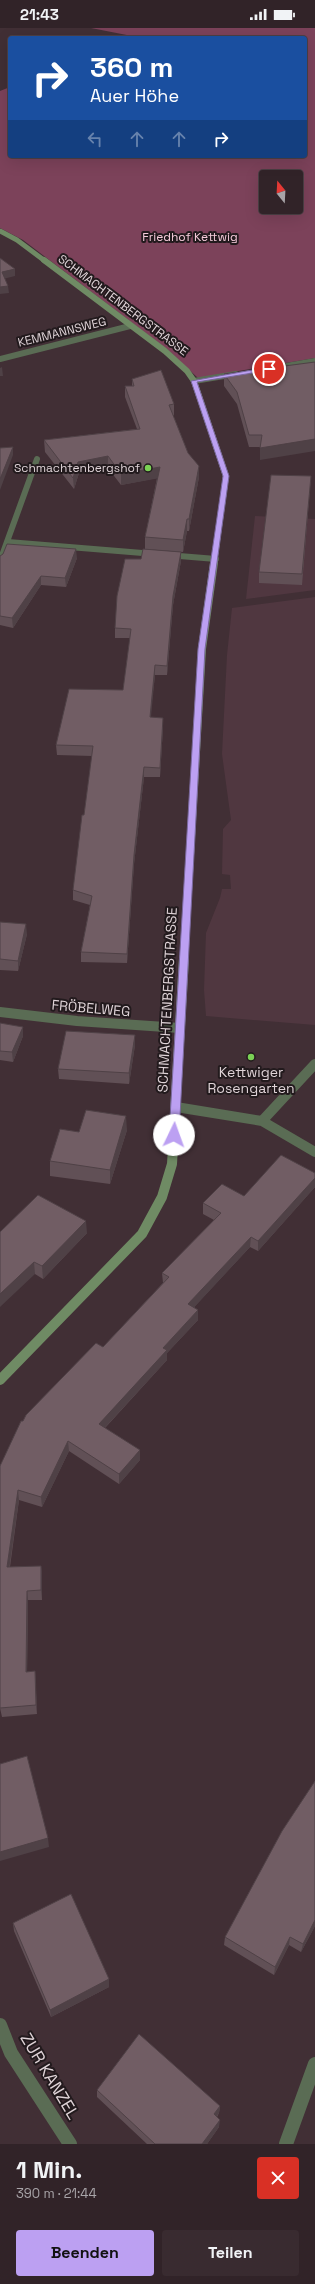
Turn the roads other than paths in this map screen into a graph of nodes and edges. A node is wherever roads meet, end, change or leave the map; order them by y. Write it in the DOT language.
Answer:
graph roads {
  1 [pos="0,232"];
  2 [pos="130,326"];
  3 [pos="0,359"];
  4 [pos="315,361"];
  5 [pos="277,368"];
  6 [pos="247,373"];
  7 [pos="194,381"];
  8 [pos="37,459"];
  9 [pos="8,542"];
  10 [pos="216,559"];
  11 [pos="0,561"];
  12 [pos="0,1012"];
  13 [pos="180,1028"];
  14 [pos="315,1064"];
  15 [pos="176,1107"];
  16 [pos="262,1121"];
  17 [pos="315,1152"];
  18 [pos="0,1380"];
  19 [pos="0,2025"];
  20 [pos="315,2064"];
  21 [pos="70,2144"];
  22 [pos="286,2144"];
  1 -- 2 [label="street, SCHMACHTENBERGSTRASSE"];
  2 -- 3 [label="street, KEMMANNSWEG"];
  2 -- 7 [label="street, SCHMACHTENBERGSTRASSE"];
  4 -- 5 [label="street"];
  6 -- 7 [label="street"];
  7 -- 10 [label="street, SCHMACHTENBERGSTRASSE"];
  8 -- 9 [label="street"];
  9 -- 10 [label="street"];
  9 -- 11 [label="street"];
  10 -- 13 [label="street, SCHMACHTENBERGSTRASSE"];
  12 -- 13 [label="street, FRÖBELWEG"];
  13 -- 15 [label="street, SCHMACHTENBERGSTRASSE"];
  14 -- 16 [label="street"];
  15 -- 16 [label="street"];
  15 -- 18 [label="street, SCHMACHTENBERGSTRASSE"];
  16 -- 17 [label="street"];
  19 -- 21 [label="street, ZUR KANZEL"];
  20 -- 22 [label="street"];
}
